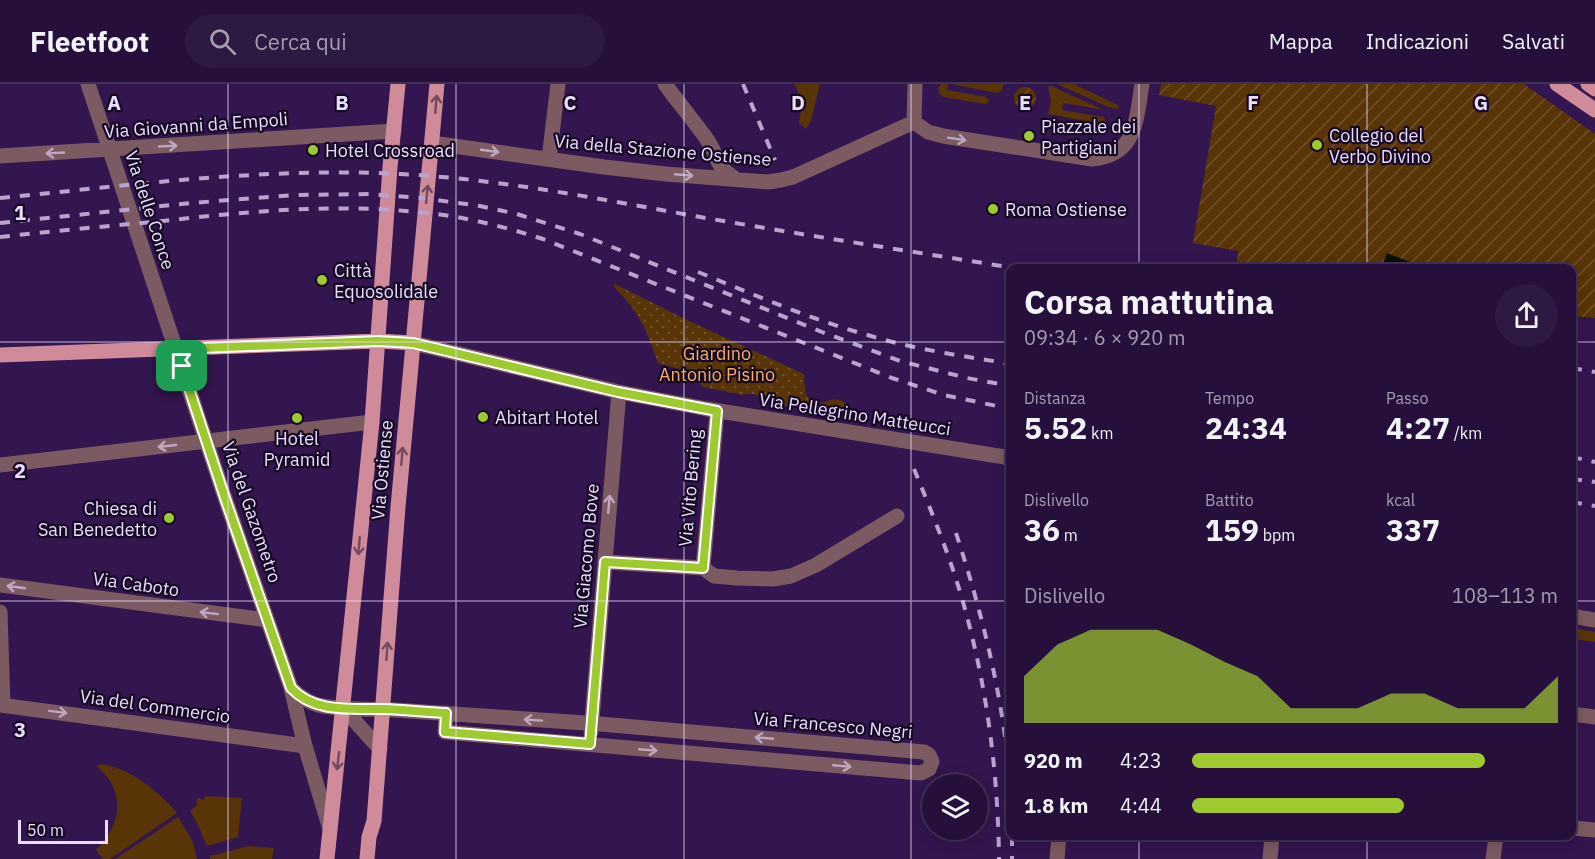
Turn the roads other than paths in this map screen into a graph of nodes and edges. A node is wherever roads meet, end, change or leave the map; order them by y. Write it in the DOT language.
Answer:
graph roads {
  1 [pos="88,84"];
  2 [pos="398,84"];
  3 [pos="438,84"];
  4 [pos="558,84"];
  5 [pos="665,84"];
  6 [pos="915,84"];
  7 [pos="1142,84"];
  8 [pos="1557,84"];
  9 [pos="1588,84"];
  10 [pos="1595,89"];
  11 [pos="1595,110"];
  12 [pos="915,122"];
  13 [pos="394,132"];
  14 [pos="432,143"];
  15 [pos="110,150"];
  16 [pos="0,156"];
  17 [pos="549,159"];
  18 [pos="736,179"];
  19 [pos="378,341"];
  20 [pos="413,343"];
  21 [pos="176,349"];
  22 [pos="0,356"];
  23 [pos="618,392"];
  24 [pos="717,411"];
  25 [pos="372,422"];
  26 [pos="207,441"];
  27 [pos="1006,457"];
  28 [pos="0,465"];
  29 [pos="897,516"];
  30 [pos="605,562"];
  31 [pos="703,568"];
  32 [pos="0,585"];
  33 [pos="0,612"];
  34 [pos="1576,617"];
  35 [pos="267,620"];
  36 [pos="1595,620"];
  37 [pos="291,688"];
  38 [pos="2,705"];
  39 [pos="344,709"];
  40 [pos="383,709"];
  41 [pos="446,713"];
  42 [pos="1576,715"];
  43 [pos="1595,717"];
  44 [pos="592,724"];
  45 [pos="359,725"];
  46 [pos="341,737"];
  47 [pos="590,744"];
  48 [pos="305,746"];
  49 [pos="380,749"];
  50 [pos="1576,828"];
  51 [pos="330,829"];
  52 [pos="1595,830"];
  53 [pos="1059,840"];
  54 [pos="1272,840"];
  55 [pos="1496,840"];
  56 [pos="327,859"];
  57 [pos="367,859"];
  58 [pos="1057,859"];
  59 [pos="1270,859"];
  60 [pos="1494,859"];
  1 -- 15 [label="street, Via delle Conce"];
  2 -- 13 [label="main road, Via Ostiense"];
  14 -- 3 [label="main road, Via Ostiense, one-way"];
  4 -- 17 [label="street"];
  5 -- 18 [label="street"];
  6 -- 12 [label="street"];
  12 -- 7 [label="street, one-way"];
  8 -- 11 [label="main road"];
  9 -- 10 [label="main road"];
  12 -- 18 [label="street, Via della Stazione Ostiense"];
  15 -- 13 [label="street, Via Giovanni da Empoli, one-way"];
  13 -- 19 [label="main road, Via Ostiense"];
  14 -- 17 [label="street, Via della Stazione Ostiense, one-way"];
  20 -- 14 [label="main road, Via Ostiense, one-way"];
  15 -- 16 [label="street, Via Giovanni da Empoli, one-way"];
  15 -- 21 [label="street, Via delle Conce"];
  17 -- 18 [label="street, Via della Stazione Ostiense, one-way"];
  19 -- 20 [label="main road"];
  19 -- 21 [label="main road"];
  19 -- 25 [label="main road, Via Ostiense"];
  20 -- 23 [label="street, Via Pellegrino Matteucci"];
  40 -- 20 [label="main road, Via Ostiense, one-way"];
  21 -- 22 [label="main road"];
  21 -- 26 [label="street, Via del Gazometro"];
  23 -- 24 [label="street, Via Pellegrino Matteucci"];
  30 -- 23 [label="street, Via Giacomo Bove, one-way"];
  24 -- 27 [label="street, Via Pellegrino Matteucci"];
  24 -- 31 [label="street, Via Vito Bering"];
  25 -- 26 [label="street"];
  25 -- 39 [label="main road, Via Ostiense, one-way"];
  26 -- 28 [label="street, one-way"];
  26 -- 35 [label="street, Via del Gazometro"];
  29 -- 31 [label="street"];
  30 -- 31 [label="street"];
  30 -- 44 [label="street, Via Giacomo Bove"];
  35 -- 32 [label="street, Via Caboto, one-way"];
  33 -- 38 [label="street"];
  34 -- 36 [label="street"];
  35 -- 37 [label="street, Via del Gazometro"];
  37 -- 39 [label="street, Via Francesco Negri"];
  37 -- 48 [label="street, Via del Gazometro"];
  38 -- 48 [label="street, Via del Commercio, one-way"];
  39 -- 40 [label="street, Via Francesco Negri"];
  39 -- 45 [label="street"];
  39 -- 46 [label="main road, Via Ostiense"];
  40 -- 41 [label="street, Via Francesco Negri"];
  40 -- 49 [label="main road, Via Ostiense"];
  44 -- 41 [label="street, Via Francesco Negri, one-way"];
  41 -- 47 [label="street, Via Francesco Negri"];
  42 -- 43 [label="street"];
  44 -- 47 [label="street"];
  47 -- 44 [label="street, Via Francesco Negri, one-way"];
  45 -- 46 [label="street"];
  45 -- 49 [label="street"];
  46 -- 51 [label="main road, Via Ostiense, one-way"];
  48 -- 51 [label="street, Via del Gazometro"];
  49 -- 57 [label="main road, Via Ostiense"];
  50 -- 52 [label="street"];
  51 -- 56 [label="main road, Via Ostiense"];
  53 -- 58 [label="street"];
  54 -- 59 [label="street"];
  55 -- 60 [label="street"];
}
